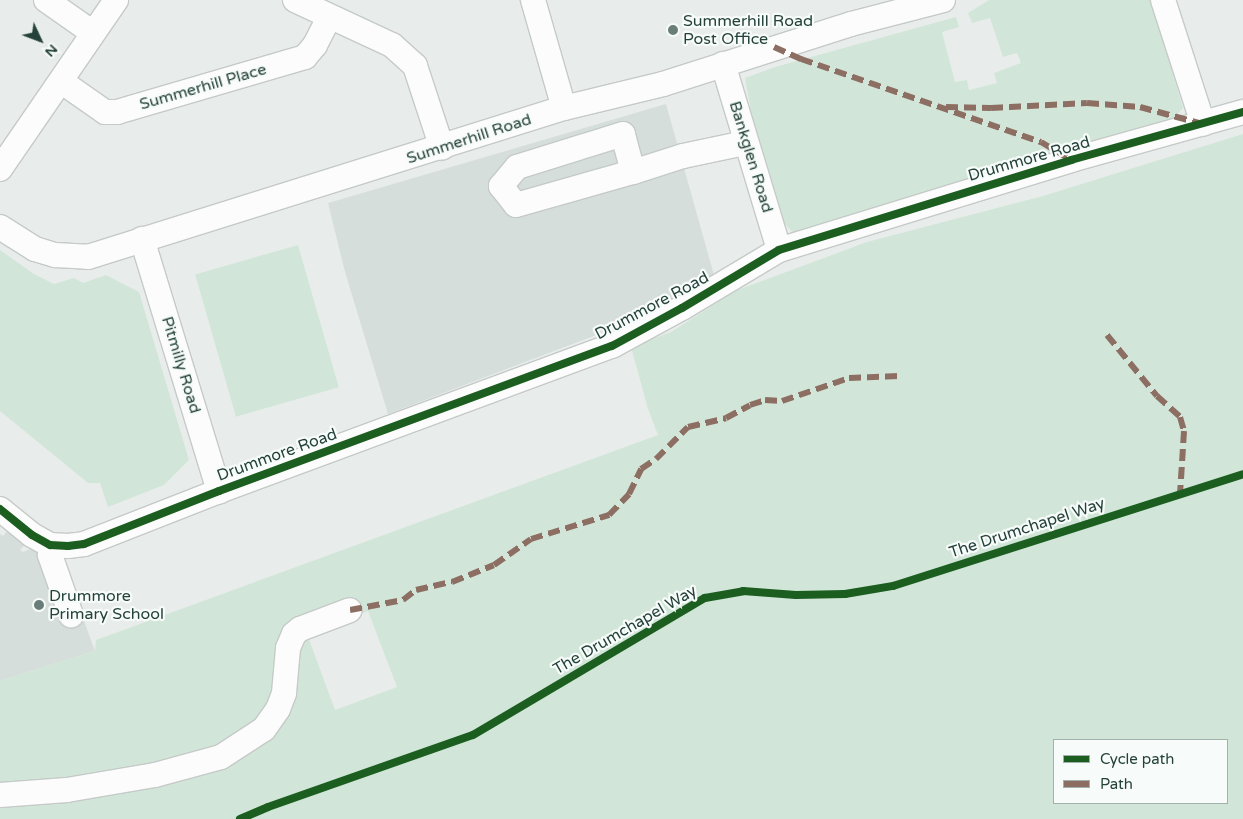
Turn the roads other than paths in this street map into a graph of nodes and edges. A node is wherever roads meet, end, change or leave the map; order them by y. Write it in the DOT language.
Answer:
graph roads {
  1 [pos="46,0"];
  2 [pos="116,0"];
  3 [pos="295,0"];
  4 [pos="532,0"];
  5 [pos="943,0"];
  6 [pos="1163,0"];
  7 [pos="329,17"];
  8 [pos="93,33"];
  9 [pos="723,64"];
  10 [pos="62,82"];
  11 [pos="564,108"];
  12 [pos="1243,112"];
  13 [pos="1203,124"];
  14 [pos="745,143"];
  15 [pos="442,148"];
  16 [pos="0,169"];
  17 [pos="633,172"];
  18 [pos="0,227"];
  19 [pos="142,239"];
  20 [pos="779,250"];
  21 [pos="219,491"];
  22 [pos="0,509"];
  23 [pos="50,545"];
  24 [pos="350,610"];
  25 [pos="71,615"];
  26 [pos="0,795"];
  1 -- 8 [label="street"];
  2 -- 8 [label="street"];
  3 -- 7 [label="street"];
  4 -- 11 [label="street"];
  5 -- 9 [label="street, Summerhill Road"];
  6 -- 13 [label="street"];
  7 -- 10 [label="street, Summerhill Place"];
  7 -- 15 [label="street"];
  8 -- 10 [label="street"];
  9 -- 11 [label="street, Summerhill Road"];
  9 -- 14 [label="street, Bankglen Road"];
  10 -- 16 [label="street"];
  11 -- 15 [label="street, Summerhill Road"];
  12 -- 13 [label="street, Drummore Road"];
  13 -- 20 [label="street, Drummore Road"];
  14 -- 17 [label="street"];
  14 -- 20 [label="street, Bankglen Road"];
  15 -- 19 [label="street, Summerhill Road"];
  17 -- 17 [label="street"];
  18 -- 19 [label="street, Summerhill Road"];
  19 -- 21 [label="street, Pitmilly Road"];
  20 -- 21 [label="street, Drummore Road"];
  21 -- 23 [label="street, Drummore Road"];
  22 -- 23 [label="street"];
  23 -- 25 [label="street"];
  24 -- 26 [label="street"];
}
